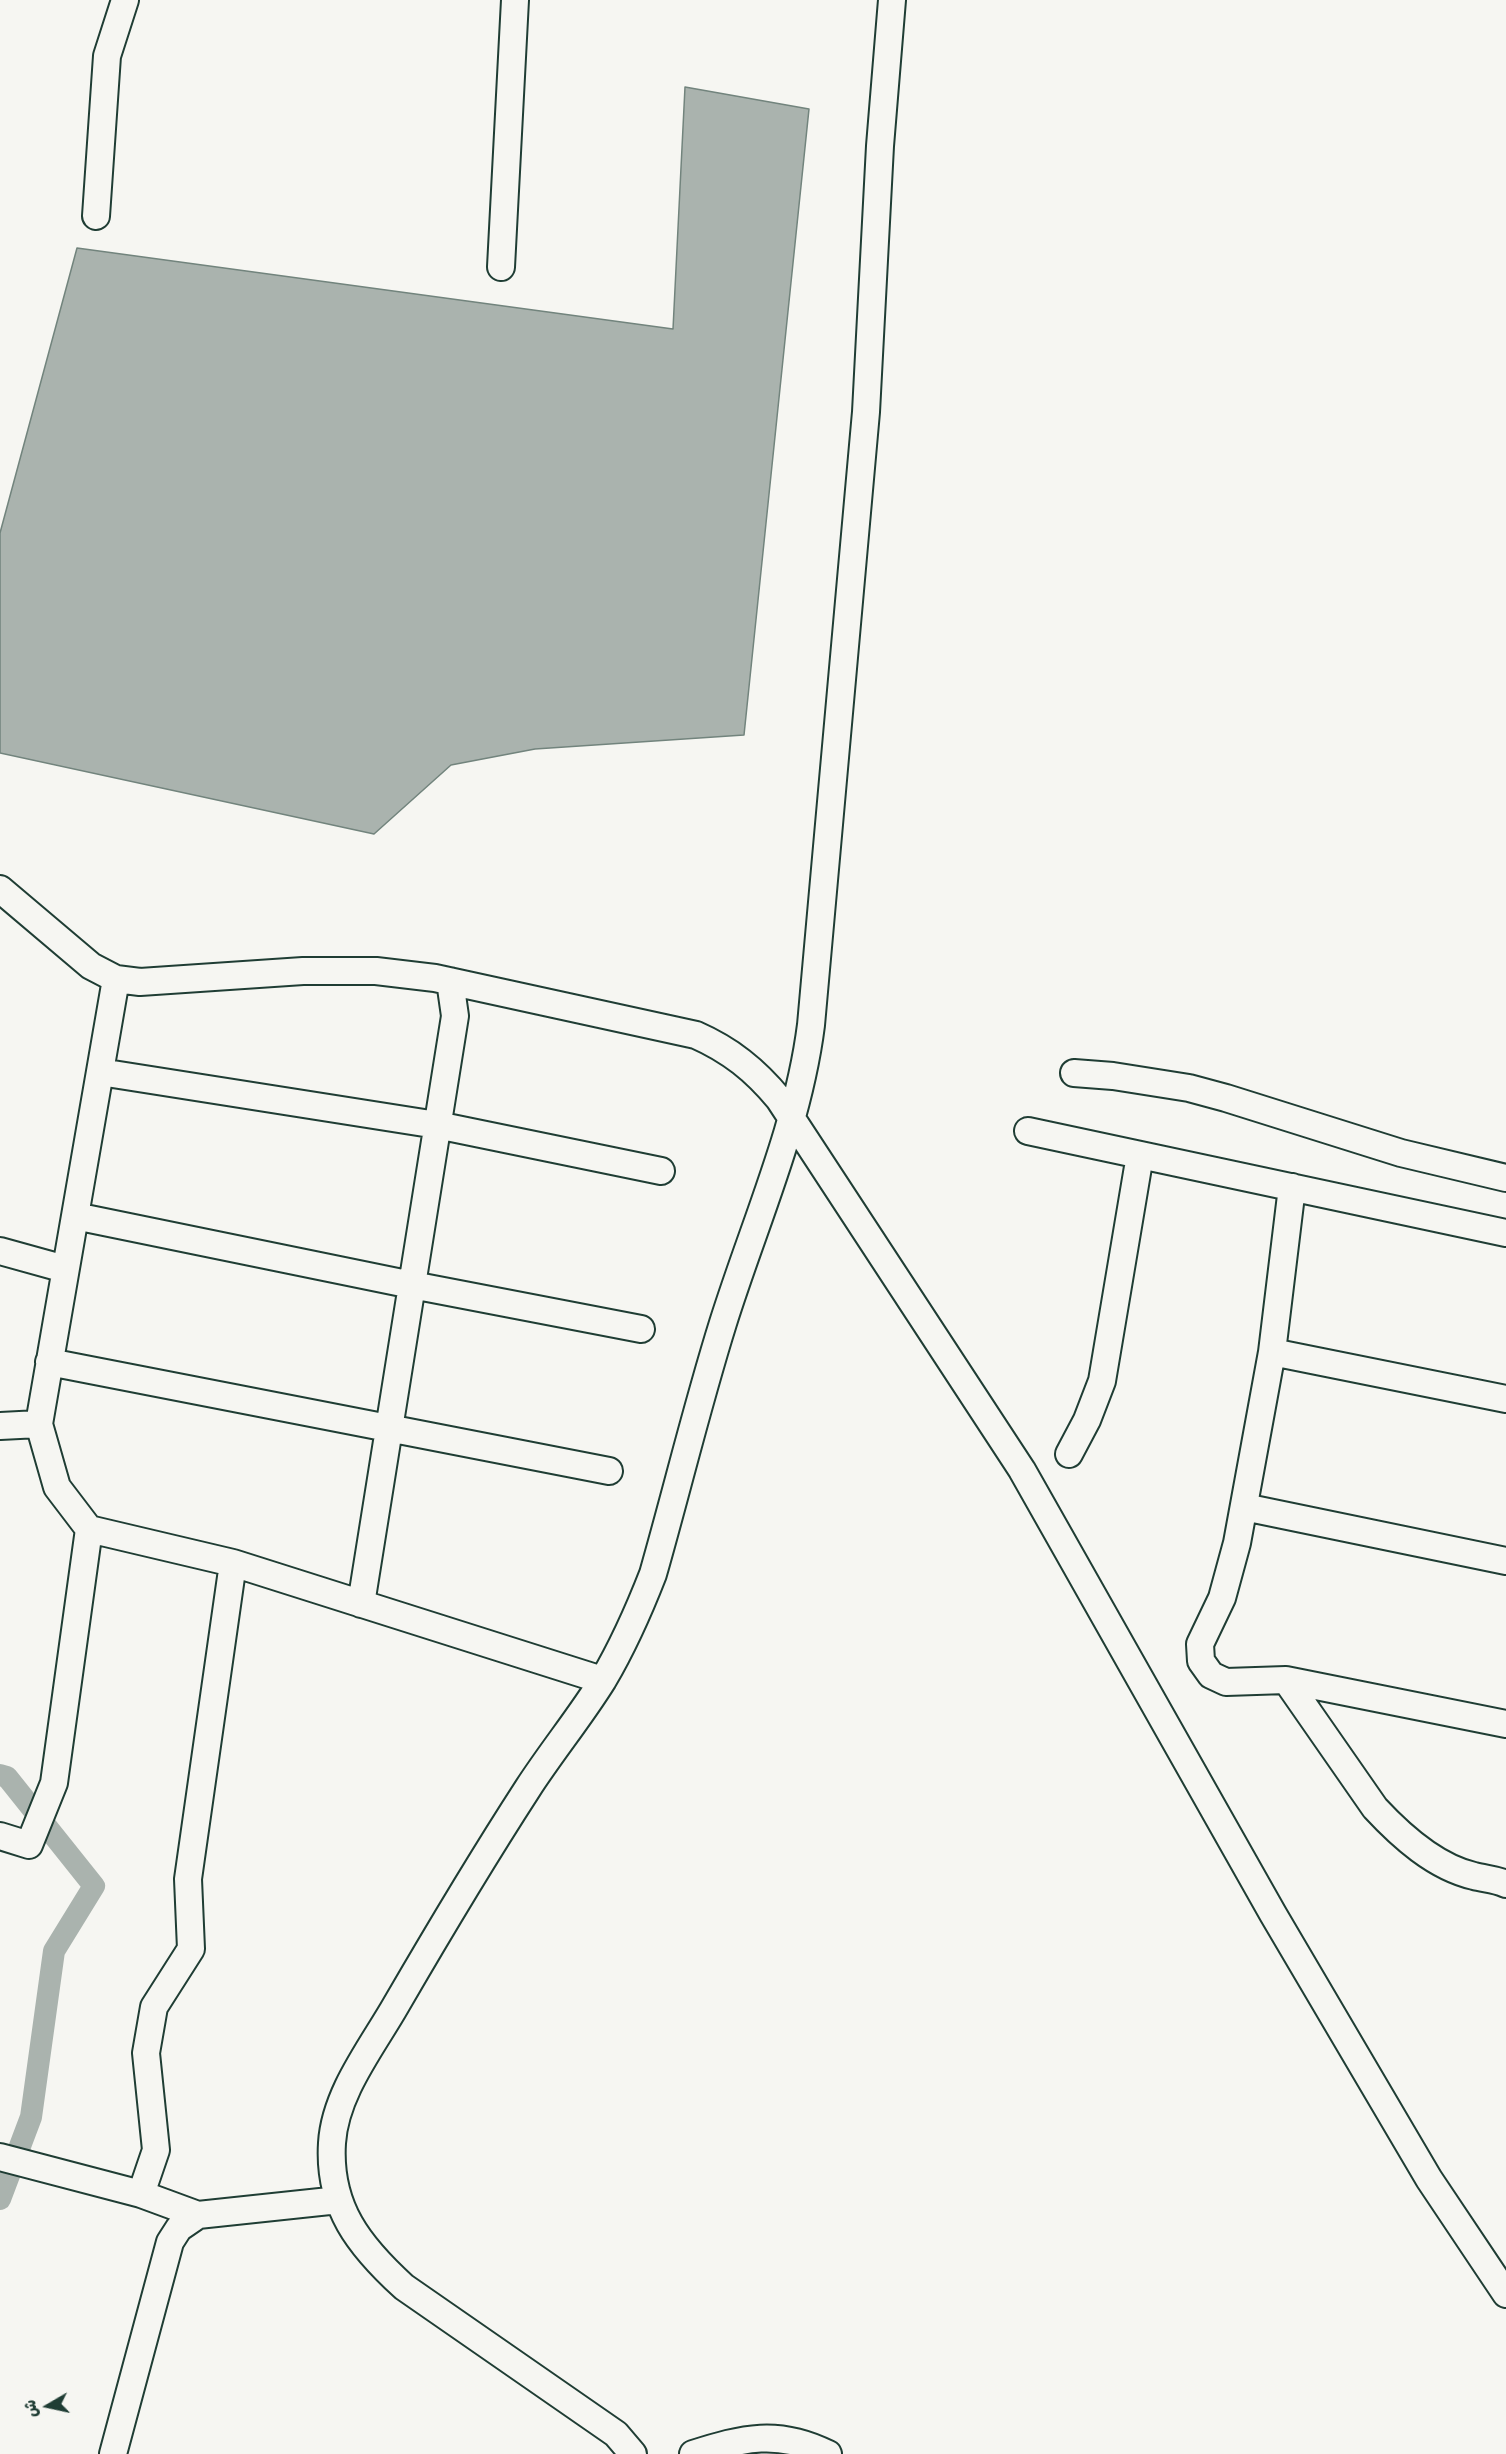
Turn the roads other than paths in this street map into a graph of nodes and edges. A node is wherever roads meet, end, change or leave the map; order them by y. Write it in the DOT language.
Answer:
graph roads {
  1 [pos="125,0"];
  2 [pos="515,0"];
  3 [pos="892,0"];
  4 [pos="96,216"];
  5 [pos="501,267"];
  6 [pos="0,889"];
  7 [pos="116,979"];
  8 [pos="450,981"];
  9 [pos="100,1072"];
  10 [pos="1074,1073"];
  11 [pos="792,1120"];
  12 [pos="437,1125"];
  13 [pos="1028,1131"];
  14 [pos="1140,1155"];
  15 [pos="661,1171"];
  16 [pos="1506,1178"];
  17 [pos="1292,1187"];
  18 [pos="75,1216"];
  19 [pos="1506,1233"];
  20 [pos="0,1251"];
  21 [pos="65,1269"];
  22 [pos="411,1285"];
  23 [pos="641,1329"];
  24 [pos="1272,1352"];
  25 [pos="49,1362"];
  26 [pos="1506,1399"];
  27 [pos="39,1424"];
  28 [pos="0,1426"];
  29 [pos="389,1427"];
  30 [pos="1069,1454"];
  31 [pos="609,1471"];
  32 [pos="1244,1507"];
  33 [pos="89,1529"];
  34 [pos="1506,1561"];
  35 [pos="233,1563"];
  36 [pos="361,1604"];
  37 [pos="602,1680"];
  38 [pos="1286,1680"];
  39 [pos="1506,1724"];
  40 [pos="0,1836"];
  41 [pos="1506,1884"];
  42 [pos="0,2157"];
  43 [pos="141,2194"];
  44 [pos="339,2200"];
  45 [pos="198,2215"];
  46 [pos="1506,2294"];
  47 [pos="113,2454"];
  48 [pos="633,2454"];
  49 [pos="693,2454"];
  50 [pos="828,2454"];
  1 -- 4 [label="street"];
  2 -- 5 [label="street"];
  3 -- 11 [label="street"];
  6 -- 7 [label="street"];
  7 -- 8 [label="street"];
  7 -- 9 [label="street"];
  8 -- 11 [label="street"];
  8 -- 12 [label="street"];
  9 -- 12 [label="street"];
  9 -- 18 [label="street"];
  10 -- 16 [label="street"];
  11 -- 37 [label="street"];
  11 -- 46 [label="street"];
  12 -- 15 [label="street"];
  12 -- 22 [label="street"];
  13 -- 14 [label="street"];
  14 -- 17 [label="street"];
  14 -- 30 [label="street"];
  17 -- 19 [label="street"];
  17 -- 24 [label="street"];
  18 -- 21 [label="street"];
  18 -- 22 [label="street"];
  20 -- 21 [label="street"];
  21 -- 25 [label="street"];
  22 -- 23 [label="street"];
  22 -- 29 [label="street"];
  24 -- 26 [label="street"];
  24 -- 32 [label="street"];
  25 -- 27 [label="street"];
  25 -- 29 [label="street"];
  27 -- 28 [label="street"];
  27 -- 33 [label="street"];
  29 -- 31 [label="street"];
  29 -- 36 [label="street"];
  32 -- 34 [label="street"];
  32 -- 38 [label="street"];
  33 -- 35 [label="street"];
  33 -- 40 [label="street"];
  35 -- 36 [label="street"];
  35 -- 43 [label="street"];
  36 -- 37 [label="street"];
  37 -- 44 [label="street"];
  38 -- 39 [label="street"];
  38 -- 41 [label="street"];
  42 -- 43 [label="street"];
  43 -- 45 [label="street"];
  44 -- 45 [label="street"];
  44 -- 48 [label="street"];
  45 -- 47 [label="street"];
  49 -- 50 [label="street"];
}
